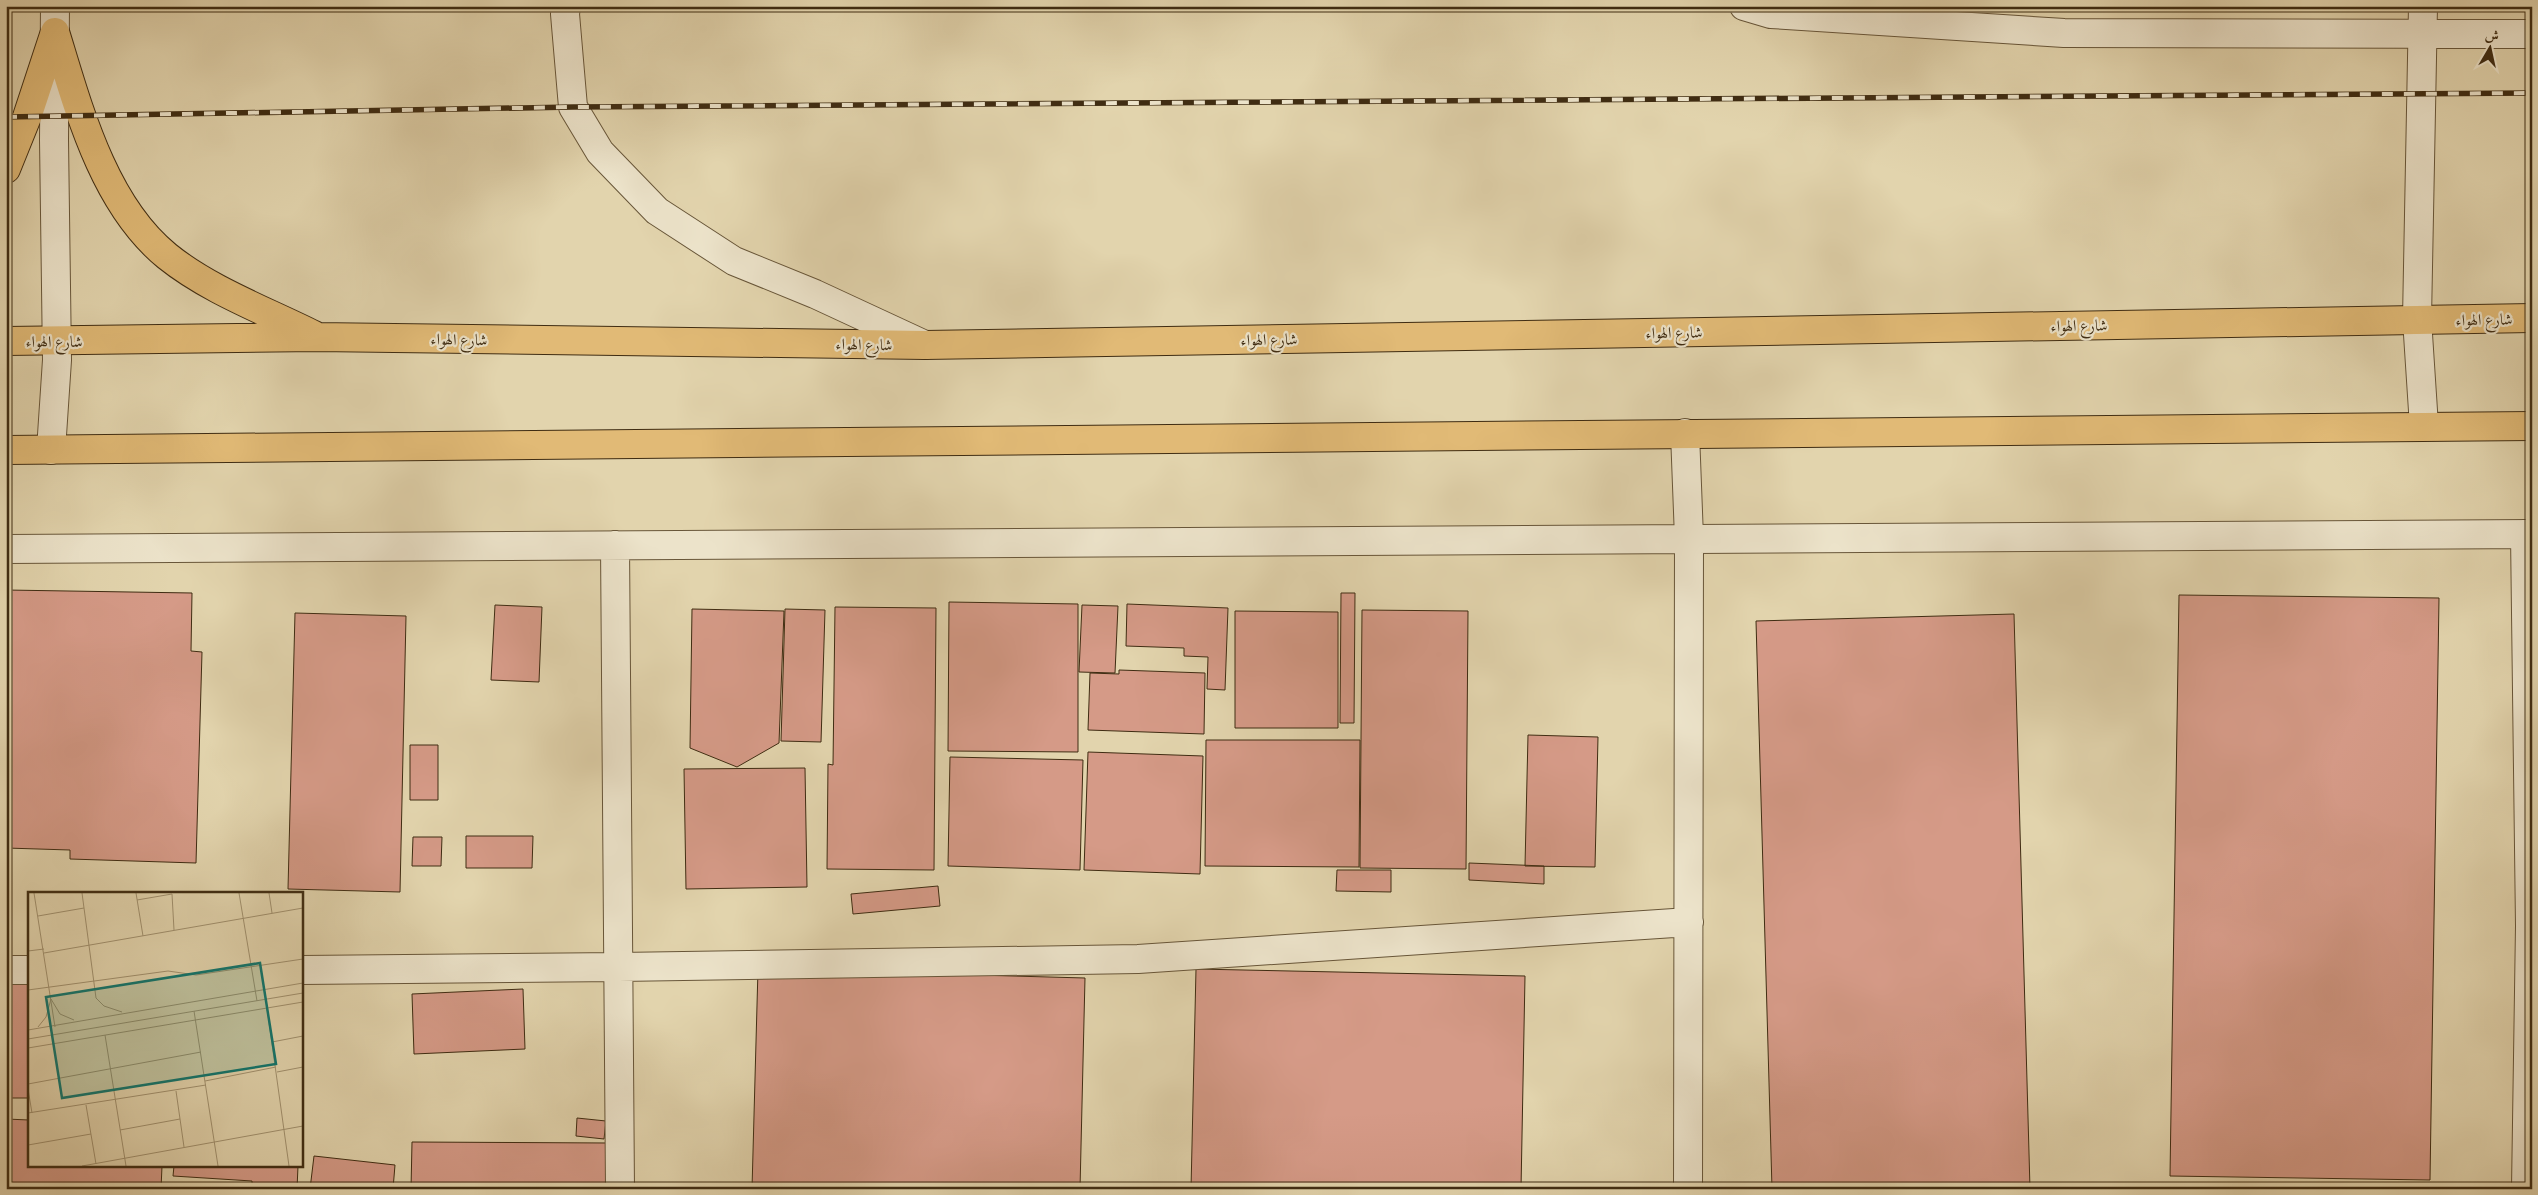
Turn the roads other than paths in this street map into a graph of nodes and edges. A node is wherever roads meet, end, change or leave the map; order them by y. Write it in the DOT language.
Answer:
graph roads {
  1 [pos="566,6"];
  2 [pos="1744,6"];
  3 [pos="2423,6"];
  4 [pos="55,19"];
  5 [pos="2423,34"];
  6 [pos="2532,34"];
  7 [pos="6,169"];
  8 [pos="2532,318"];
  9 [pos="2417,319"];
  10 [pos="317,337"];
  11 [pos="6,341"];
  12 [pos="57,341"];
  13 [pos="925,345"];
  14 [pos="2424,426"];
  15 [pos="2532,426"];
  16 [pos="1685,433"];
  17 [pos="6,450"];
  18 [pos="51,450"];
  19 [pos="2528,534"];
  20 [pos="1689,538"];
  21 [pos="615,545"];
  22 [pos="6,549"];
  23 [pos="1689,922"];
  24 [pos="2531,926"];
  25 [pos="619,967"];
  26 [pos="6,970"];
  27 [pos="28,970"];
  28 [pos="302,970"];
  29 [pos="620,1189"];
  30 [pos="1688,1189"];
  31 [pos="2526,1189"];
  1 -- 13 [label="street"];
  2 -- 5 [label="street"];
  3 -- 5 [label="street"];
  4 -- 7 [label="highway"];
  4 -- 10 [label="highway"];
  4 -- 12 [label="street"];
  5 -- 6 [label="street"];
  5 -- 9 [label="street"];
  8 -- 9 [label="highway, شارع الهواء"];
  9 -- 13 [label="highway, شارع الهواء"];
  9 -- 14 [label="street"];
  10 -- 12 [label="highway, شارع الهواء"];
  10 -- 13 [label="highway, شارع الهواء"];
  11 -- 12 [label="highway, شارع الهواء"];
  12 -- 18 [label="street"];
  14 -- 15 [label="highway"];
  14 -- 16 [label="highway"];
  16 -- 18 [label="highway"];
  16 -- 20 [label="street"];
  17 -- 18 [label="highway"];
  19 -- 20 [label="street"];
  19 -- 24 [label="street"];
  20 -- 21 [label="street"];
  20 -- 23 [label="street"];
  21 -- 22 [label="street"];
  21 -- 25 [label="street"];
  23 -- 25 [label="street"];
  23 -- 30 [label="street"];
  24 -- 31 [label="street"];
  25 -- 28 [label="street"];
  25 -- 29 [label="street"];
  26 -- 27 [label="street"];
}
